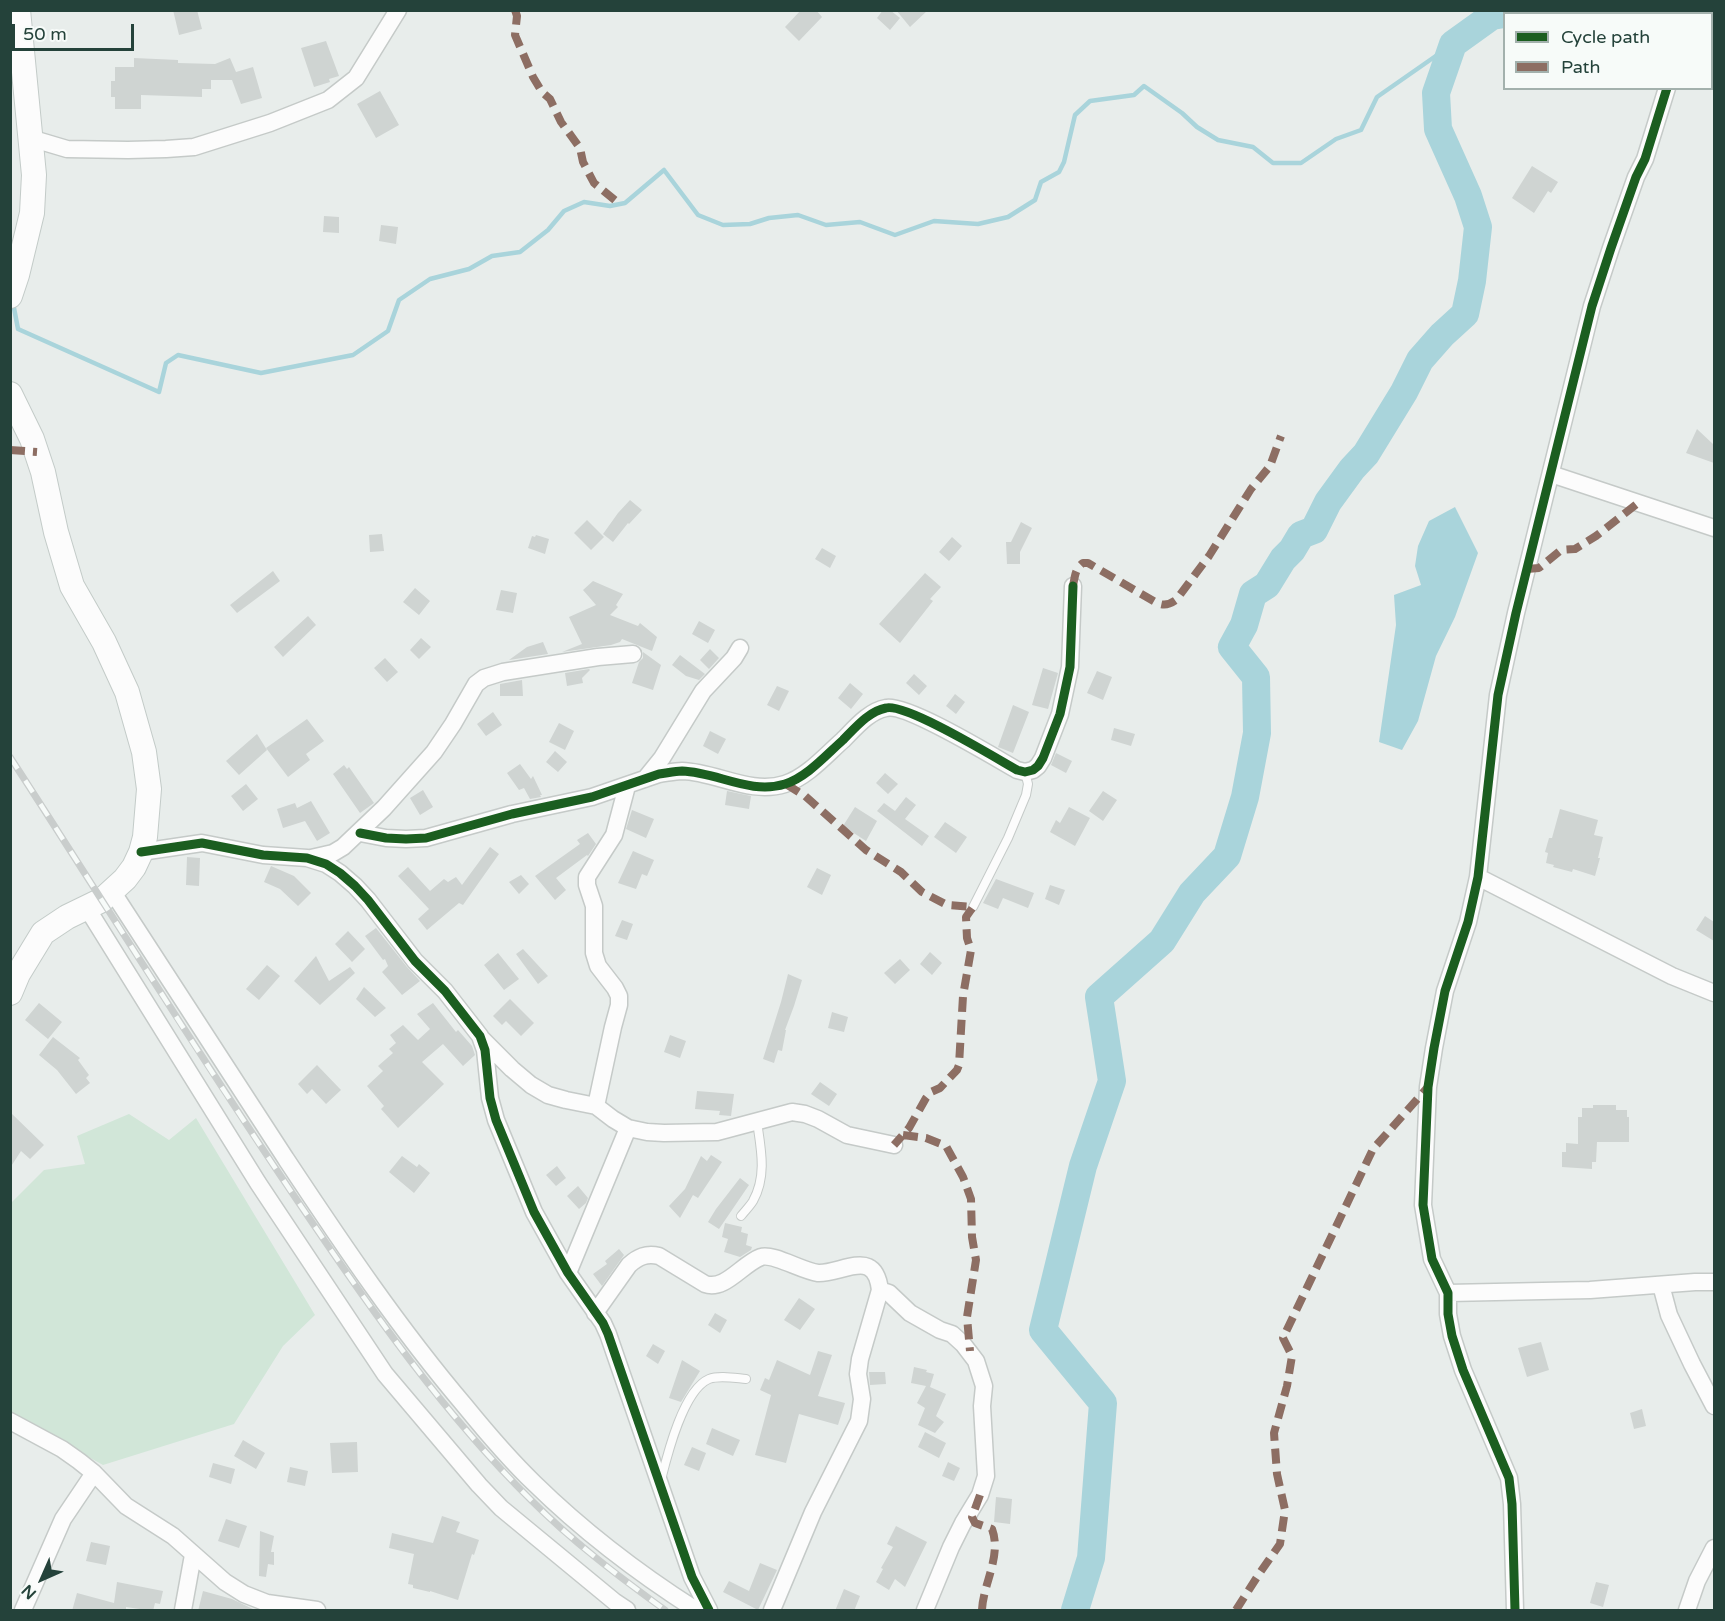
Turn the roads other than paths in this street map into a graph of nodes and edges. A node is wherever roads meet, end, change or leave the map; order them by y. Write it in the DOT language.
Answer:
graph roads {
  1 [pos="18,10"];
  2 [pos="398,10"];
  3 [pos="1666,90"];
  4 [pos="30,138"];
  5 [pos="10,296"];
  6 [pos="10,394"];
  7 [pos="1551,474"];
  8 [pos="1714,528"];
  9 [pos="1073,586"];
  10 [pos="741,648"];
  11 [pos="633,654"];
  12 [pos="1025,772"];
  13 [pos="644,779"];
  14 [pos="627,786"];
  15 [pos="360,833"];
  16 [pos="141,852"];
  17 [pos="307,858"];
  18 [pos="1478,877"];
  19 [pos="112,891"];
  20 [pos="973,907"];
  21 [pos="87,908"];
  22 [pos="13,977"];
  23 [pos="1714,993"];
  24 [pos="480,1036"];
  25 [pos="596,1106"];
  26 [pos="757,1122"];
  27 [pos="628,1128"];
  28 [pos="894,1145"];
  29 [pos="741,1216"];
  30 [pos="568,1273"];
  31 [pos="1714,1282"];
  32 [pos="1661,1284"];
  33 [pos="880,1290"];
  34 [pos="1448,1293"];
  35 [pos="595,1313"];
  36 [pos="746,1378"];
  37 [pos="1714,1406"];
  38 [pos="10,1421"];
  39 [pos="94,1473"];
  40 [pos="660,1484"];
  41 [pos="1714,1548"];
  42 [pos="193,1555"];
  43 [pos="23,1611"];
  44 [pos="183,1611"];
  45 [pos="317,1611"];
  46 [pos="627,1611"];
  47 [pos="696,1611"];
  48 [pos="709,1611"];
  49 [pos="772,1611"];
  50 [pos="925,1611"];
  51 [pos="1515,1611"];
  52 [pos="1687,1611"];
  1 -- 4 [label="street"];
  2 -- 4 [label="street"];
  3 -- 7 [label="street"];
  4 -- 5 [label="street"];
  6 -- 16 [label="street"];
  7 -- 8 [label="street"];
  7 -- 18 [label="street"];
  9 -- 12 [label="street"];
  10 -- 13 [label="street"];
  11 -- 15 [label="street"];
  12 -- 13 [label="street"];
  12 -- 20 [label="lane"];
  13 -- 14 [label="street"];
  14 -- 15 [label="street"];
  14 -- 25 [label="street"];
  15 -- 17 [label="street"];
  16 -- 17 [label="street"];
  16 -- 19 [label="street"];
  17 -- 24 [label="street"];
  18 -- 23 [label="street"];
  18 -- 34 [label="street"];
  19 -- 21 [label="street"];
  19 -- 47 [label="street"];
  21 -- 22 [label="street"];
  21 -- 46 [label="street"];
  24 -- 25 [label="street"];
  24 -- 30 [label="street"];
  25 -- 27 [label="street"];
  26 -- 27 [label="street"];
  26 -- 28 [label="street"];
  26 -- 29 [label="lane"];
  27 -- 30 [label="street"];
  30 -- 35 [label="street"];
  31 -- 32 [label="street"];
  32 -- 34 [label="street"];
  32 -- 37 [label="street"];
  33 -- 35 [label="street"];
  33 -- 49 [label="street"];
  33 -- 50 [label="street"];
  34 -- 51 [label="street"];
  35 -- 40 [label="street"];
  36 -- 40 [label="lane"];
  38 -- 39 [label="street"];
  39 -- 42 [label="street"];
  39 -- 43 [label="street"];
  40 -- 48 [label="street"];
  41 -- 52 [label="street"];
  42 -- 44 [label="street"];
  42 -- 45 [label="street"];
}
